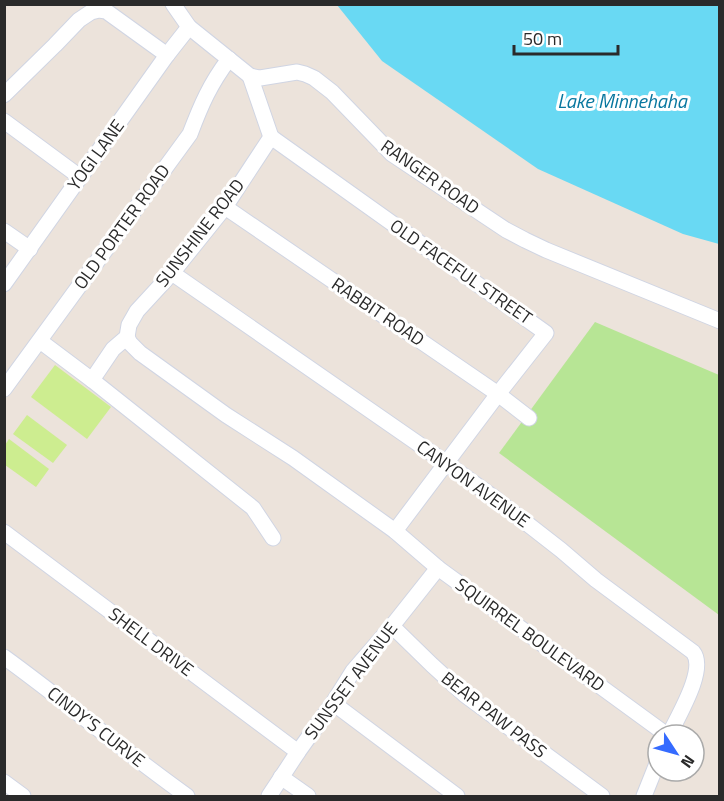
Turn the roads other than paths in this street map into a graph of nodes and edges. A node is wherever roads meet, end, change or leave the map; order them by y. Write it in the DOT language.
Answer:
graph roads {
  1 [pos="173,4"];
  2 [pos="189,27"];
  3 [pos="167,55"];
  4 [pos="228,59"];
  5 [pos="250,76"];
  6 [pos="4,95"];
  7 [pos="4,121"];
  8 [pos="271,137"];
  9 [pos="80,177"];
  10 [pos="225,207"];
  11 [pos="4,231"];
  12 [pos="30,249"];
  13 [pos="172,273"];
  14 [pos="4,284"];
  15 [pos="720,321"];
  16 [pos="127,337"];
  17 [pos="40,341"];
  18 [pos="92,380"];
  19 [pos="4,389"];
  20 [pos="498,394"];
  21 [pos="529,418"];
  22 [pos="446,463"];
  23 [pos="395,531"];
  24 [pos="4,532"];
  25 [pos="273,538"];
  26 [pos="438,568"];
  27 [pos="392,626"];
  28 [pos="4,657"];
  29 [pos="333,703"];
  30 [pos="651,723"];
  31 [pos="674,723"];
  32 [pos="298,752"];
  33 [pos="281,777"];
  34 [pos="4,782"];
  35 [pos="22,796"];
  36 [pos="187,796"];
  37 [pos="268,796"];
  38 [pos="308,796"];
  39 [pos="457,796"];
  40 [pos="602,796"];
  1 -- 2 [label="street"];
  2 -- 3 [label="street, YOGI LANE"];
  2 -- 4 [label="street"];
  3 -- 6 [label="street"];
  3 -- 9 [label="street, YOGI LANE"];
  4 -- 5 [label="street"];
  4 -- 17 [label="street, OLD PORTER ROAD"];
  5 -- 8 [label="street"];
  5 -- 15 [label="street, RANGER ROAD"];
  7 -- 9 [label="street"];
  8 -- 10 [label="street, SUNSHINE ROAD"];
  8 -- 20 [label="street, OLD FACEFUL STREET"];
  9 -- 12 [label="street, YOGI LANE"];
  10 -- 13 [label="street, SUNSHINE ROAD"];
  10 -- 20 [label="street, RABBIT ROAD"];
  11 -- 12 [label="street"];
  12 -- 14 [label="street, YOGI LANE"];
  13 -- 16 [label="street, SUNSHINE ROAD"];
  13 -- 22 [label="street, CANYON AVENUE"];
  16 -- 18 [label="street, SUNSHINE ROAD"];
  16 -- 23 [label="street"];
  17 -- 18 [label="street"];
  17 -- 19 [label="street, OLD PORTER ROAD"];
  18 -- 25 [label="street"];
  20 -- 21 [label="street, RABBIT ROAD"];
  20 -- 22 [label="street, OLD FACEFUL STREET"];
  22 -- 23 [label="street, OLD FACEFUL STREET"];
  22 -- 31 [label="street, CANYON AVENUE"];
  23 -- 26 [label="street, SQUIRREL BOULEVARD"];
  24 -- 32 [label="street, SHELL DRIVE"];
  26 -- 27 [label="street, SUNSSET AVENUE"];
  26 -- 30 [label="street, SQUIRREL BOULEVARD"];
  27 -- 29 [label="street, SUNSSET AVENUE"];
  27 -- 40 [label="street, BEAR PAW PASS"];
  28 -- 36 [label="street, CINDY'S CURVE"];
  29 -- 32 [label="street, SUNSSET AVENUE"];
  29 -- 39 [label="street"];
  32 -- 33 [label="street, SUNSSET AVENUE"];
  33 -- 37 [label="street, SUNSSET AVENUE"];
  33 -- 38 [label="street"];
  34 -- 35 [label="street"];
}
